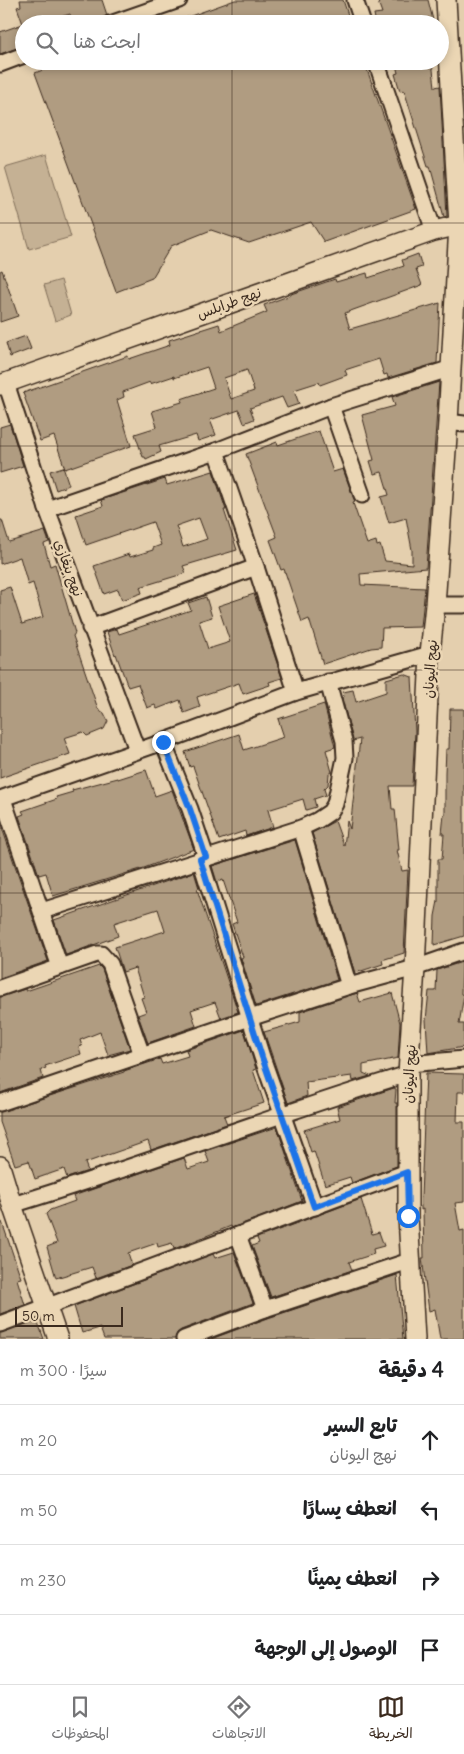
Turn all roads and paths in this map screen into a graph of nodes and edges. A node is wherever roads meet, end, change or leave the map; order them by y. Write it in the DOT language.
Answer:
graph roads {
  1 [pos="179,0"];
  2 [pos="355,0"];
  3 [pos="446,0"];
  4 [pos="136,15"];
  5 [pos="360,15"];
  6 [pos="447,15"];
  7 [pos="449,43"];
  8 [pos="15,58"];
  9 [pos="0,64"];
  10 [pos="379,70"];
  11 [pos="461,215"];
  12 [pos="434,231"];
  13 [pos="452,368"];
  14 [pos="3,384"];
  15 [pos="331,406"];
  16 [pos="456,423"];
  17 [pos="216,451"];
  18 [pos="362,495"];
  19 [pos="47,508"];
  20 [pos="256,567"];
  21 [pos="435,605"];
  22 [pos="464,605"];
  23 [pos="90,628"];
  24 [pos="430,654"];
  25 [pos="328,682"];
  26 [pos="296,692"];
  27 [pos="163,742"];
  28 [pos="137,750"];
  29 [pos="1,799"];
  30 [pos="301,828"];
  31 [pos="203,858"];
  32 [pos="42,911"];
  33 [pos="464,951"];
  34 [pos="60,967"];
  35 [pos="415,968"];
  36 [pos="349,986"];
  37 [pos="0,988"];
  38 [pos="250,1018"];
  39 [pos="142,1055"];
  40 [pos="464,1059"];
  41 [pos="409,1069"];
  42 [pos="0,1103"];
  43 [pos="282,1114"];
  44 [pos="0,1166"];
  45 [pos="407,1172"];
  46 [pos="12,1205"];
  47 [pos="314,1207"];
  48 [pos="238,1235"];
  49 [pos="409,1261"];
  50 [pos="47,1308"];
  51 [pos="265,1309"];
  52 [pos="0,1324"];
  53 [pos="222,1332"];
  54 [pos="58,1339"];
  55 [pos="184,1339"];
  56 [pos="415,1339"];
  1 -- 4 [label="street"];
  2 -- 5 [label="street"];
  3 -- 6 [label="street, نهج اليونان"];
  7 -- 11 [label="street, نهج اليونان"];
  8 -- 9 [label="street"];
  10 -- 12 [label="street"];
  11 -- 12 [label="street, نهج طرابلس"];
  11 -- 13 [label="street, نهج اليونان"];
  12 -- 14 [label="street, نهج طرابلس"];
  13 -- 15 [label="street"];
  13 -- 16 [label="street, نهج اليونان"];
  14 -- 19 [label="street, نهج بنغازي"];
  15 -- 17 [label="street"];
  15 -- 18 [label="street"];
  16 -- 21 [label="street, نهج اليونان"];
  17 -- 19 [label="street"];
  17 -- 20 [label="street"];
  19 -- 23 [label="street, نهج بنغازي"];
  20 -- 23 [label="street"];
  20 -- 26 [label="street"];
  21 -- 22 [label="street"];
  21 -- 24 [label="street, نهج اليونان"];
  23 -- 28 [label="street, نهج بنغازي"];
  24 -- 25 [label="street"];
  24 -- 35 [label="street, نهج اليونان"];
  25 -- 26 [label="street"];
  25 -- 30 [label="street"];
  26 -- 27 [label="street"];
  27 -- 28 [label="street"];
  27 -- 31 [label="street"];
  28 -- 29 [label="street"];
  29 -- 32 [label="street"];
  30 -- 31 [label="street"];
  30 -- 36 [label="street"];
  31 -- 32 [label="street"];
  31 -- 38 [label="street"];
  32 -- 34 [label="street"];
  33 -- 35 [label="street"];
  34 -- 37 [label="street"];
  34 -- 39 [label="street"];
  35 -- 36 [label="street"];
  35 -- 41 [label="street, نهج اليونان"];
  36 -- 38 [label="street"];
  38 -- 39 [label="street"];
  38 -- 43 [label="street"];
  39 -- 42 [label="street"];
  40 -- 41 [label="street"];
  41 -- 43 [label="street"];
  41 -- 45 [label="street, نهج اليونان"];
  43 -- 46 [label="street"];
  43 -- 47 [label="street"];
  44 -- 46 [label="street"];
  45 -- 47 [label="street"];
  45 -- 49 [label="street, نهج اليونان"];
  46 -- 50 [label="street"];
  47 -- 48 [label="street"];
  48 -- 50 [label="street"];
  48 -- 51 [label="street"];
  49 -- 51 [label="street"];
  49 -- 56 [label="street, نهج اليونان"];
  50 -- 52 [label="street"];
  50 -- 54 [label="street"];
  51 -- 53 [label="street"];
  53 -- 55 [label="street"];
}
